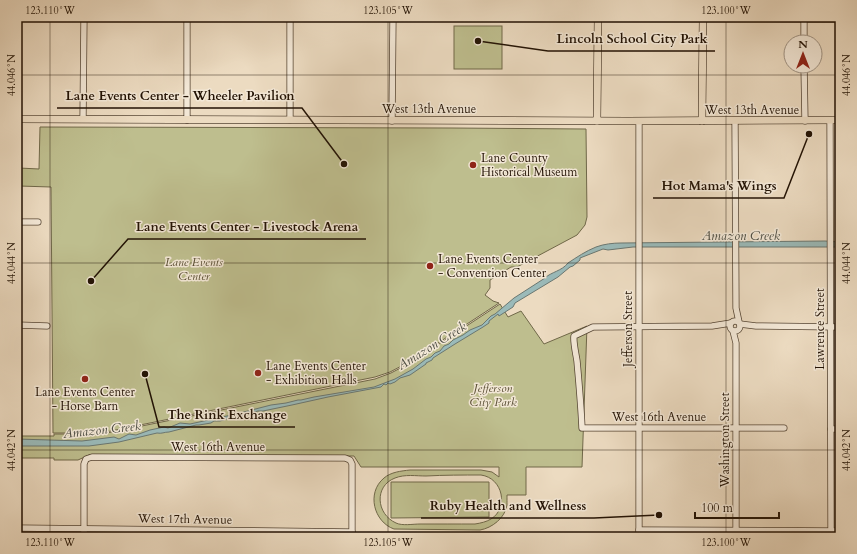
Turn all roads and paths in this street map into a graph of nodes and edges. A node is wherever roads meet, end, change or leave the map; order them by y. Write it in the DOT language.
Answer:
graph roads {
  1 [pos="28,17"];
  2 [pos="84,17"];
  3 [pos="187,17"];
  4 [pos="290,17"];
  5 [pos="393,18"];
  6 [pos="496,18"];
  7 [pos="598,18"];
  8 [pos="703,18"];
  9 [pos="804,18"];
  10 [pos="840,19"];
  11 [pos="804,34"];
  12 [pos="804,74"];
  13 [pos="83,119"];
  14 [pos="17,120"];
  15 [pos="187,120"];
  16 [pos="290,120"];
  17 [pos="840,120"];
  18 [pos="392,121"];
  19 [pos="597,121"];
  20 [pos="639,121"];
  21 [pos="702,121"];
  22 [pos="734,121"];
  23 [pos="805,121"];
  24 [pos="830,121"];
  25 [pos="17,222"];
  26 [pos="38,222"];
  27 [pos="17,325"];
  28 [pos="47,326"];
  29 [pos="736,326"];
  30 [pos="639,327"];
  31 [pos="831,327"];
  32 [pos="840,327"];
  33 [pos="638,428"];
  34 [pos="736,428"];
  35 [pos="784,428"];
  36 [pos="831,429"];
  37 [pos="840,429"];
  38 [pos="17,528"];
  39 [pos="84,529"];
  40 [pos="639,530"];
  41 [pos="736,530"];
  42 [pos="840,531"];
  43 [pos="352,534"];
  44 [pos="831,534"];
  45 [pos="84,537"];
  46 [pos="639,537"];
  47 [pos="736,537"];
  1 -- 2 [label="street"];
  2 -- 3 [label="street"];
  2 -- 13 [label="street"];
  3 -- 4 [label="street"];
  3 -- 15 [label="street"];
  4 -- 5 [label="street"];
  4 -- 16 [label="street"];
  5 -- 6 [label="street"];
  5 -- 18 [label="street"];
  6 -- 7 [label="street"];
  7 -- 8 [label="street"];
  7 -- 19 [label="main road"];
  8 -- 9 [label="street"];
  8 -- 21 [label="main road"];
  9 -- 10 [label="street"];
  9 -- 11 [label="street"];
  12 -- 23 [label="street"];
  13 -- 14 [label="main road, West 13th Avenue"];
  13 -- 15 [label="main road, West 13th Avenue"];
  15 -- 16 [label="main road, West 13th Avenue"];
  16 -- 18 [label="main road, West 13th Avenue"];
  17 -- 24 [label="main road, West 13th Avenue"];
  18 -- 19 [label="main road, West 13th Avenue"];
  19 -- 20 [label="main road, West 13th Avenue"];
  20 -- 21 [label="main road, West 13th Avenue"];
  20 -- 30 [label="street, Jefferson Street"];
  21 -- 22 [label="main road, West 13th Avenue"];
  22 -- 23 [label="main road, West 13th Avenue"];
  22 -- 29 [label="street, Washington Street"];
  23 -- 24 [label="main road, West 13th Avenue"];
  24 -- 31 [label="street, Lawrence Street"];
  25 -- 26 [label="street"];
  27 -- 28 [label="street"];
  29 -- 30 [label="street"];
  29 -- 31 [label="street"];
  29 -- 34 [label="street, Washington Street"];
  30 -- 33 [label="street, Jefferson Street"];
  30 -- 33 [label="street, West 16th Avenue"];
  31 -- 32 [label="street"];
  31 -- 36 [label="street, Lawrence Street"];
  33 -- 34 [label="street, West 16th Avenue"];
  33 -- 40 [label="street, Jefferson Street"];
  34 -- 35 [label="street, West 16th Avenue"];
  34 -- 41 [label="street, Washington Street"];
  36 -- 37 [label="street"];
  36 -- 44 [label="street, Lawrence Street"];
  38 -- 39 [label="street, West 17th Avenue"];
  39 -- 43 [label="street, West 17th Avenue"];
  39 -- 43 [label="street, West 16th Avenue"];
  39 -- 45 [label="street"];
  40 -- 41 [label="street"];
  40 -- 46 [label="street, Jefferson Street"];
  41 -- 44 [label="street"];
  41 -- 47 [label="street, Washington Street"];
  42 -- 44 [label="street"];
}
